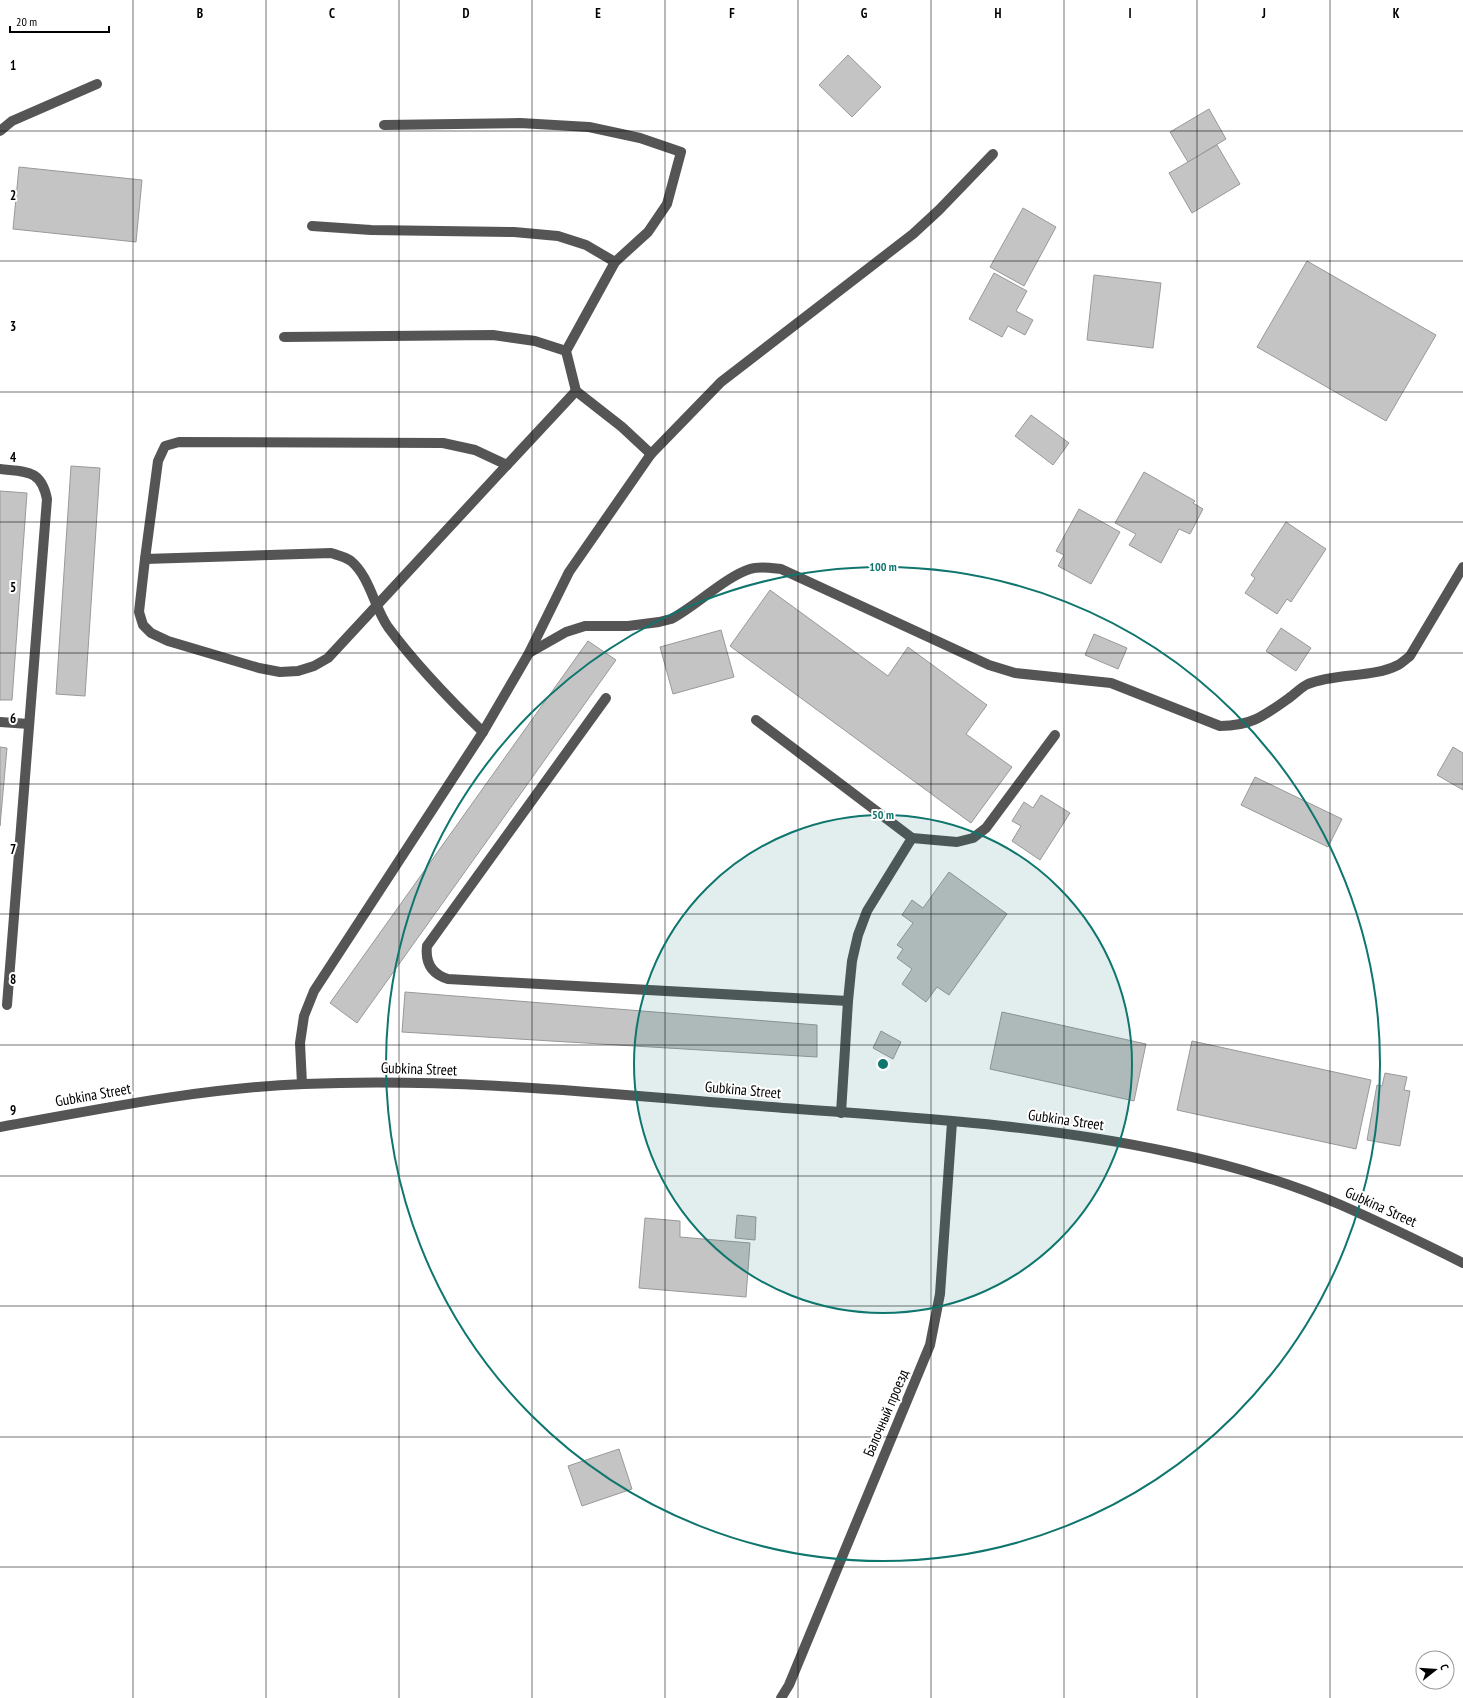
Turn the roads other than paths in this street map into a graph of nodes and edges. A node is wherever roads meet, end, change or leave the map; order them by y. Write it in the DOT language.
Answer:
graph roads {
  1 [pos="97,84"];
  2 [pos="384,125"];
  3 [pos="0,131"];
  4 [pos="993,154"];
  5 [pos="312,226"];
  6 [pos="615,262"];
  7 [pos="284,337"];
  8 [pos="566,351"];
  9 [pos="576,391"];
  10 [pos="651,454"];
  11 [pos="507,466"];
  12 [pos="0,469"];
  13 [pos="145,559"];
  14 [pos="1463,567"];
  15 [pos="375,606"];
  16 [pos="529,652"];
  17 [pos="606,698"];
  18 [pos="756,720"];
  19 [pos="0,722"];
  20 [pos="29,724"];
  21 [pos="483,732"];
  22 [pos="1055,735"];
  23 [pos="912,838"];
  24 [pos="848,1001"];
  25 [pos="7,1005"];
  26 [pos="302,1084"];
  27 [pos="842,1113"];
  28 [pos="952,1122"];
  29 [pos="0,1127"];
  30 [pos="1463,1263"];
  31 [pos="781,1698"];
  1 -- 3 [label="street"];
  2 -- 6 [label="street"];
  4 -- 10 [label="street"];
  5 -- 6 [label="street"];
  6 -- 8 [label="street"];
  7 -- 8 [label="street"];
  8 -- 9 [label="street"];
  9 -- 10 [label="street"];
  9 -- 11 [label="street"];
  10 -- 16 [label="street"];
  11 -- 13 [label="street"];
  11 -- 15 [label="street"];
  12 -- 20 [label="street"];
  13 -- 15 [label="street"];
  13 -- 15 [label="street"];
  14 -- 16 [label="street"];
  15 -- 21 [label="street"];
  16 -- 21 [label="street"];
  17 -- 24 [label="street"];
  18 -- 23 [label="street"];
  19 -- 20 [label="street"];
  20 -- 25 [label="street"];
  21 -- 26 [label="street"];
  22 -- 23 [label="street"];
  23 -- 24 [label="street"];
  24 -- 27 [label="street"];
  26 -- 27 [label="street, Gubkina Street"];
  26 -- 29 [label="street, Gubkina Street"];
  27 -- 28 [label="street, Gubkina Street"];
  28 -- 30 [label="street, Gubkina Street"];
  28 -- 31 [label="street, Балочный проезд"];
}
